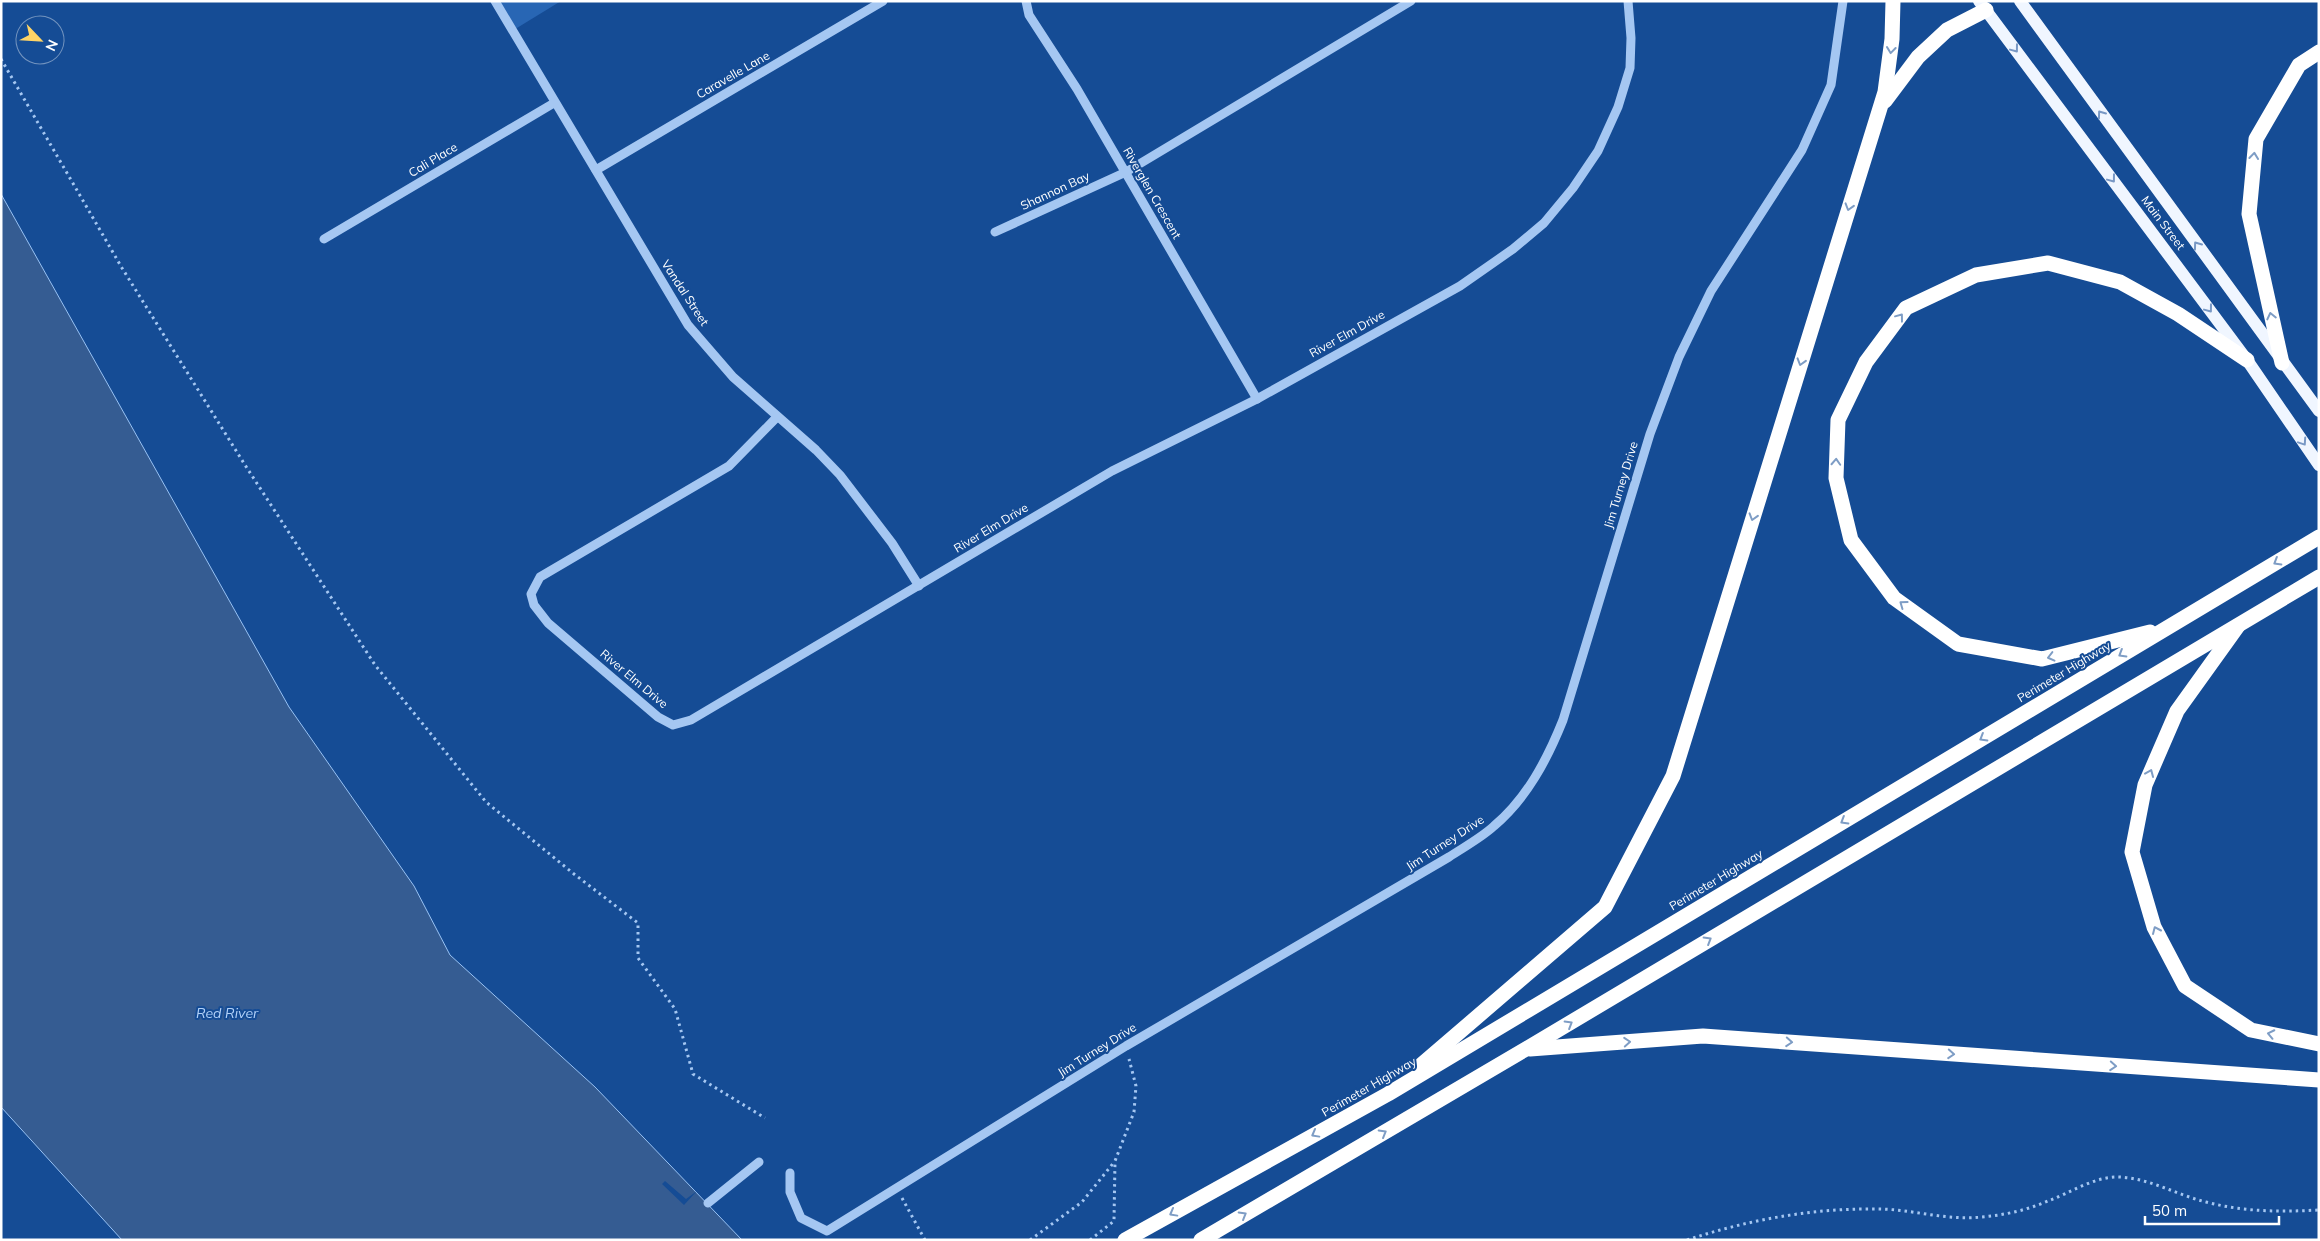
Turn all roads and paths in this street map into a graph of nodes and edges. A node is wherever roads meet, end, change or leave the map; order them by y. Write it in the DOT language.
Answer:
graph roads {
  1 [pos="496,1"];
  2 [pos="883,1"];
  3 [pos="1026,1"];
  4 [pos="1411,1"];
  5 [pos="1628,1"];
  6 [pos="1843,1"];
  7 [pos="1893,1"];
  8 [pos="2020,1"];
  9 [pos="1983,5"];
  10 [pos="2319,52"];
  11 [pos="1,58"];
  12 [pos="554,103"];
  13 [pos="1879,109"];
  14 [pos="596,170"];
  15 [pos="1126,172"];
  16 [pos="995,232"];
  17 [pos="324,239"];
  18 [pos="2247,360"];
  19 [pos="2282,363"];
  20 [pos="1256,398"];
  21 [pos="2319,412"];
  22 [pos="777,417"];
  23 [pos="2319,465"];
  24 [pos="2319,537"];
  25 [pos="2319,577"];
  26 [pos="919,586"];
  27 [pos="2242,621"];
  28 [pos="2166,628"];
  29 [pos="2319,1044"];
  30 [pos="1126,1046"];
  31 [pos="1526,1049"];
  32 [pos="2319,1080"];
  33 [pos="1388,1094"];
  34 [pos="765,1118"];
  35 [pos="1115,1161"];
  36 [pos="759,1162"];
  37 [pos="790,1173"];
  38 [pos="897,1189"];
  39 [pos="708,1203"];
  40 [pos="2319,1210"];
  41 [pos="925,1240"];
  42 [pos="1030,1240"];
  43 [pos="1090,1240"];
  44 [pos="1124,1240"];
  45 [pos="1201,1240"];
  46 [pos="1687,1240"];
  1 -- 12 [label="street, Vandal Street"];
  2 -- 14 [label="street, Caravelle Lane"];
  3 -- 15 [label="street, Riverglen Crescent"];
  4 -- 15 [label="street"];
  5 -- 20 [label="street, River Elm Drive"];
  6 -- 30 [label="street, Jim Turney Drive"];
  7 -- 13 [label="highway, one-way"];
  19 -- 8 [label="main road, Main Street, one-way"];
  9 -- 13 [label="highway"];
  9 -- 18 [label="main road, Main Street, one-way"];
  19 -- 10 [label="highway, one-way"];
  11 -- 34 [label="path"];
  12 -- 14 [label="street, Vandal Street"];
  12 -- 17 [label="street, Cali Place"];
  13 -- 33 [label="highway, one-way"];
  14 -- 22 [label="street, Vandal Street"];
  15 -- 16 [label="street, Shannon Bay"];
  15 -- 20 [label="street, Riverglen Crescent"];
  18 -- 23 [label="main road, Main Street, one-way"];
  28 -- 18 [label="highway, one-way"];
  19 -- 21 [label="main road, Main Street"];
  20 -- 26 [label="street, River Elm Drive"];
  22 -- 26 [label="street, Vandal Street"];
  22 -- 26 [label="street, River Elm Drive"];
  24 -- 28 [label="highway, Perimeter Highway, one-way"];
  25 -- 27 [label="highway"];
  29 -- 27 [label="highway, one-way"];
  31 -- 27 [label="highway, one-way"];
  28 -- 33 [label="highway, Perimeter Highway, one-way"];
  30 -- 35 [label="path"];
  30 -- 38 [label="street, Jim Turney Drive"];
  31 -- 32 [label="highway, one-way"];
  45 -- 31 [label="highway, one-way"];
  33 -- 44 [label="highway, Perimeter Highway, one-way"];
  35 -- 42 [label="path"];
  35 -- 43 [label="path"];
  36 -- 39 [label="street"];
  37 -- 38 [label="street, Jim Turney Drive"];
  38 -- 41 [label="path"];
  40 -- 46 [label="path"];
}
